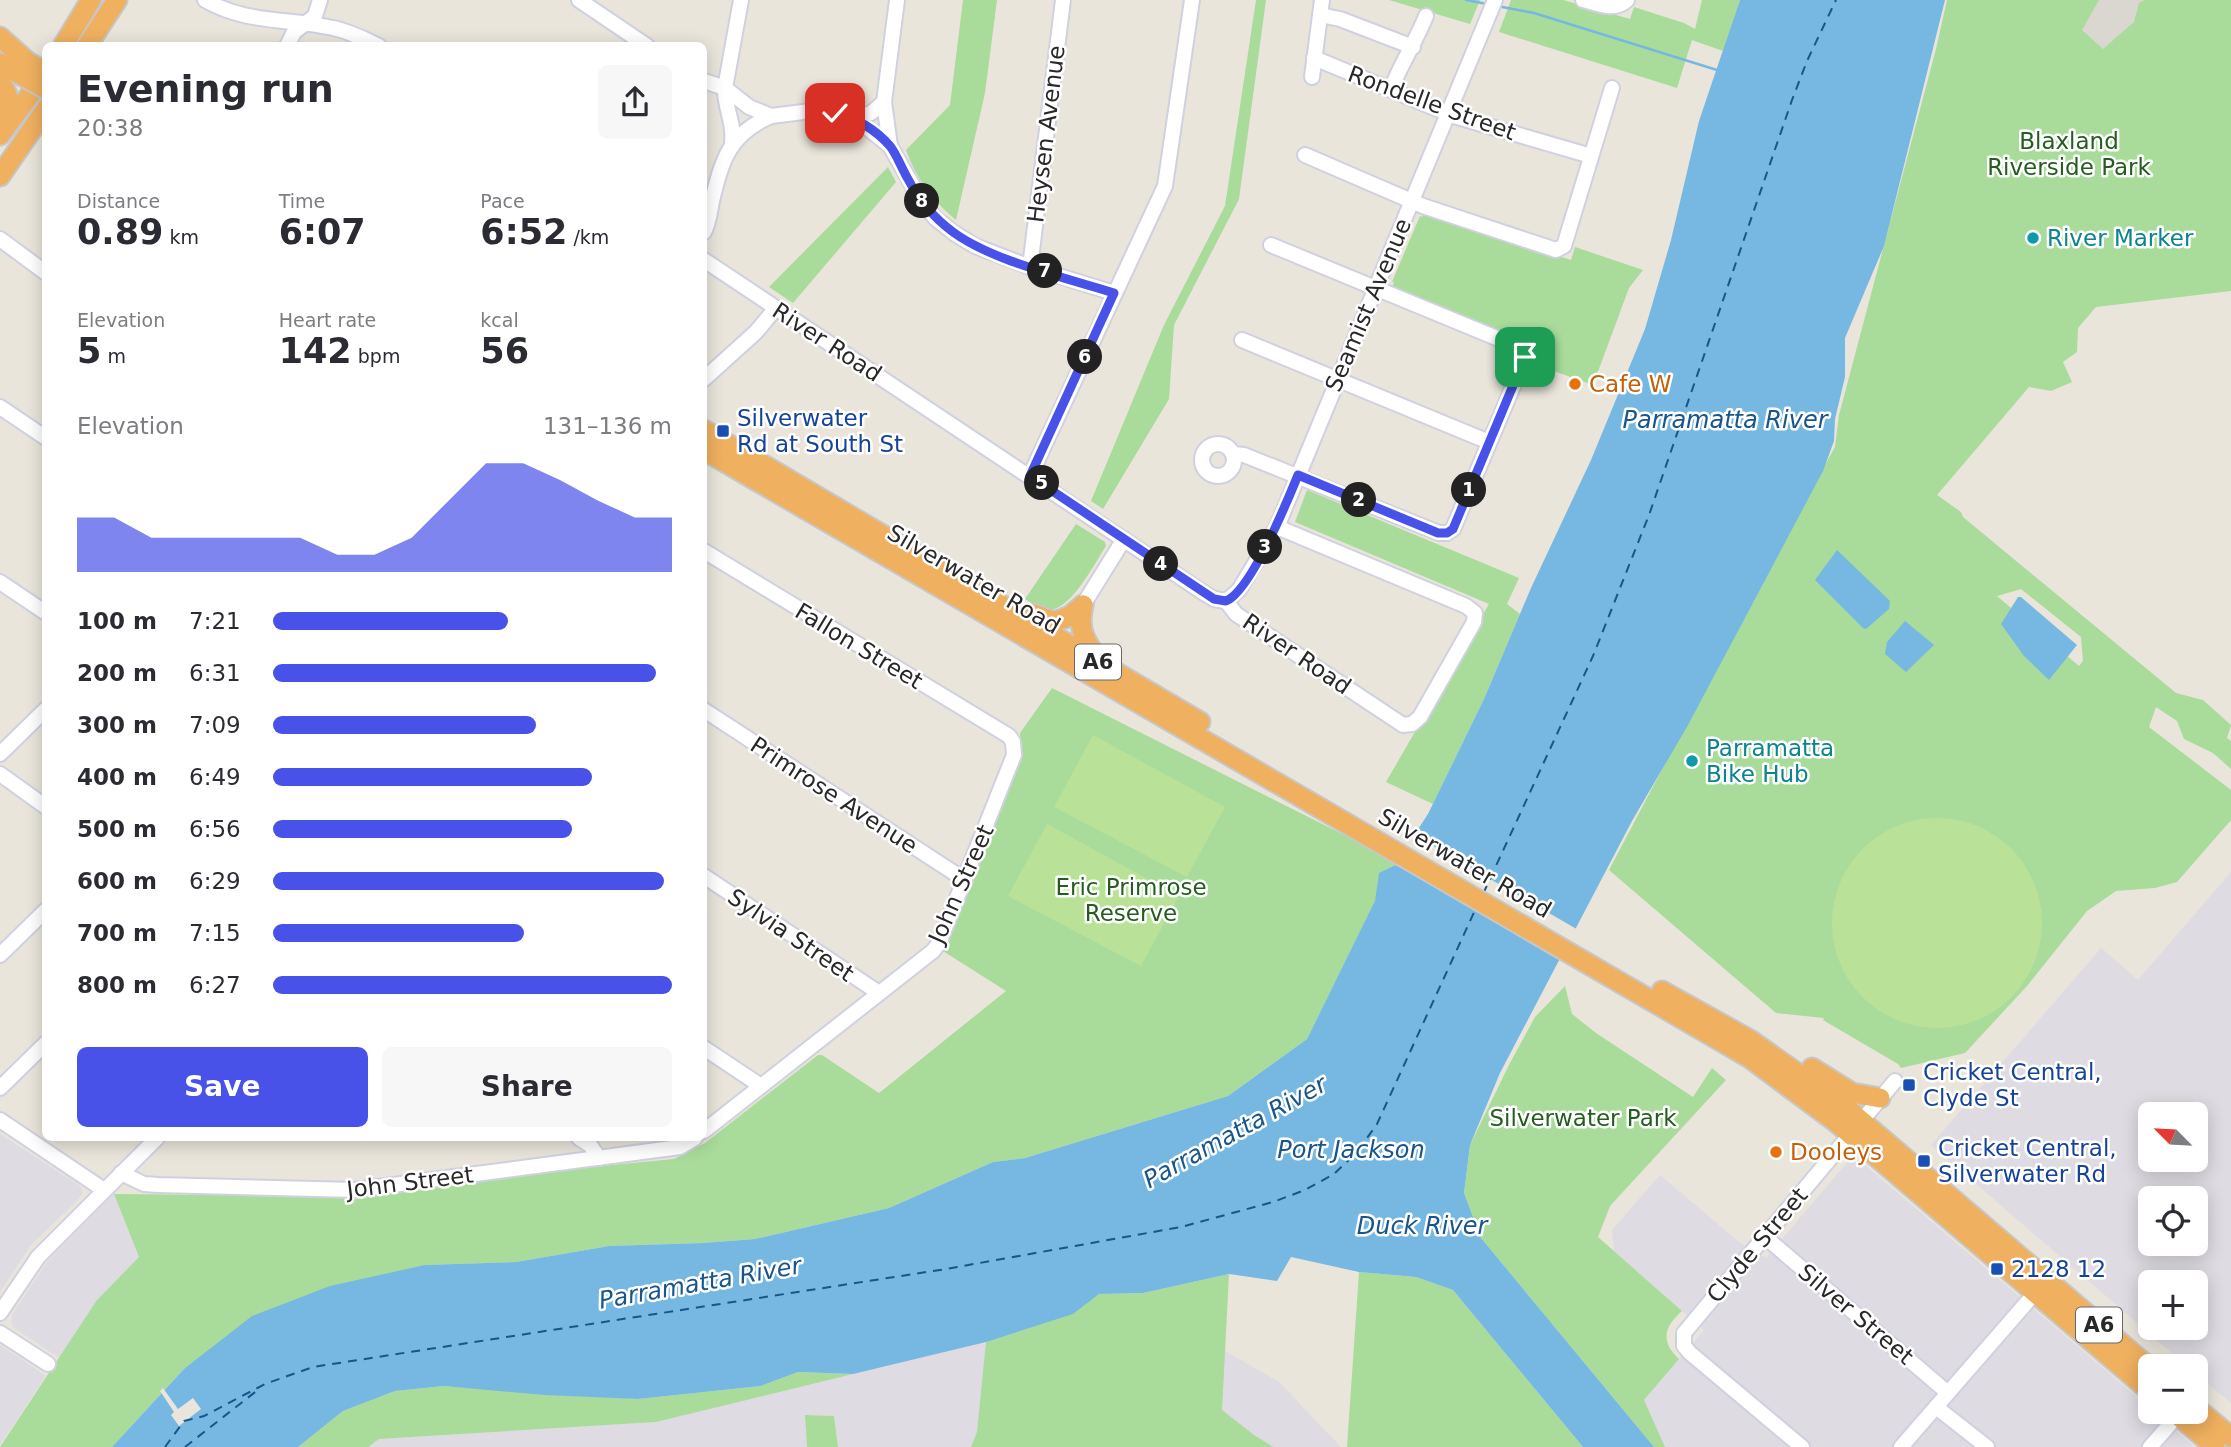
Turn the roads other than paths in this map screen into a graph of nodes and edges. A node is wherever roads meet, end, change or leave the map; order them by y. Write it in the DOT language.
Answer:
graph roads {
  1 [pos="91,0"];
  2 [pos="117,0"];
  3 [pos="205,0"];
  4 [pos="320,0"];
  5 [pos="579,0"];
  6 [pos="741,0"];
  7 [pos="897,0"];
  8 [pos="1063,0"];
  9 [pos="1192,0"];
  10 [pos="1495,0"];
  11 [pos="1583,0"];
  12 [pos="1627,0"];
  13 [pos="239,7"];
  14 [pos="1321,7"];
  15 [pos="105,9"];
  16 [pos="1426,16"];
  17 [pos="304,24"];
  18 [pos="0,37"];
  19 [pos="65,42"];
  20 [pos="78,42"];
  21 [pos="89,42"];
  22 [pos="105,42"];
  23 [pos="289,42"];
  24 [pos="369,42"];
  25 [pos="641,42"];
  26 [pos="0,46"];
  27 [pos="1413,47"];
  28 [pos="1314,58"];
  29 [pos="0,63"];
  30 [pos="1312,78"];
  31 [pos="0,82"];
  32 [pos="707,82"];
  33 [pos="725,88"];
  34 [pos="1612,88"];
  35 [pos="1391,89"];
  36 [pos="38,92"];
  37 [pos="884,102"];
  38 [pos="1448,113"];
  39 [pos="771,116"];
  40 [pos="855,118"];
  41 [pos="0,133"];
  42 [pos="42,133"];
  43 [pos="732,142"];
  44 [pos="890,146"];
  45 [pos="9,153"];
  46 [pos="1305,155"];
  47 [pos="1591,156"];
  48 [pos="0,176"];
  49 [pos="1412,201"];
  50 [pos="707,220"];
  51 [pos="0,239"];
  52 [pos="1271,245"];
  53 [pos="707,262"];
  54 [pos="1030,267"];
  55 [pos="42,270"];
  56 [pos="1376,289"];
  57 [pos="1114,293"];
  58 [pos="776,308"];
  59 [pos="1242,341"];
  60 [pos="707,376"];
  61 [pos="1338,379"];
  62 [pos="0,407"];
  63 [pos="707,432"];
  64 [pos="42,435"];
  65 [pos="1489,442"];
  66 [pos="707,452"];
  67 [pos="1233,454"];
  68 [pos="1298,475"];
  69 [pos="1030,476"];
  70 [pos="1277,527"];
  71 [pos="1124,539"];
  72 [pos="707,553"];
  73 [pos="952,575"];
  74 [pos="0,582"];
  75 [pos="1226,601"];
  76 [pos="1083,605"];
  77 [pos="42,609"];
  78 [pos="1105,667"];
  79 [pos="707,712"];
  80 [pos="42,713"];
  81 [pos="1013,742"];
  82 [pos="0,754"];
  83 [pos="0,774"];
  84 [pos="42,804"];
  85 [pos="1367,826"];
  86 [pos="707,878"];
  87 [pos="965,880"];
  88 [pos="42,914"];
  89 [pos="0,955"];
  90 [pos="879,993"];
  91 [pos="1743,1044"];
  92 [pos="42,1047"];
  93 [pos="707,1050"];
  94 [pos="1895,1080"];
  95 [pos="761,1086"];
  96 [pos="0,1088"];
  97 [pos="1880,1098"];
  98 [pos="0,1120"];
  99 [pos="1856,1128"];
  100 [pos="707,1129"];
  101 [pos="154,1141"];
  102 [pos="584,1141"];
  103 [pos="690,1141"];
  104 [pos="599,1158"];
  105 [pos="121,1173"];
  106 [pos="104,1190"];
  107 [pos="1764,1236"];
  108 [pos="2035,1293"];
  109 [pos="0,1313"];
  110 [pos="0,1333"];
  111 [pos="2138,1358"];
  112 [pos="48,1364"];
  113 [pos="2138,1381"];
  114 [pos="1948,1393"];
  115 [pos="1936,1407"];
  116 [pos="2172,1424"];
  117 [pos="2194,1424"];
  118 [pos="2206,1424"];
  119 [pos="2231,1437"];
  120 [pos="1802,1447"];
  121 [pos="1902,1447"];
  122 [pos="1987,1447"];
  123 [pos="2150,1447"];
  124 [pos="2215,1447"];
  1 -- 19 [label="highway"];
  2 -- 15 [label="highway"];
  3 -- 13 [label="street"];
  4 -- 17 [label="street"];
  5 -- 25 [label="street"];
  6 -- 33 [label="street"];
  7 -- 37 [label="street"];
  8 -- 54 [label="street, Heysen Avenue"];
  9 -- 57 [label="street"];
  10 -- 38 [label="street, Seamist Avenue"];
  11 -- 12 [label="street"];
  13 -- 17 [label="street"];
  14 -- 27 [label="street"];
  14 -- 28 [label="street, Rondelle Street"];
  15 -- 20 [label="highway"];
  15 -- 21 [label="highway"];
  15 -- 22 [label="highway"];
  16 -- 27 [label="street"];
  17 -- 23 [label="street"];
  17 -- 24 [label="street"];
  18 -- 36 [label="highway"];
  26 -- 36 [label="highway"];
  27 -- 35 [label="street"];
  28 -- 30 [label="street, Rondelle Street"];
  28 -- 35 [label="street, Rondelle Street"];
  29 -- 36 [label="highway"];
  31 -- 41 [label="highway"];
  32 -- 33 [label="street"];
  33 -- 39 [label="street"];
  33 -- 43 [label="street"];
  34 -- 47 [label="street"];
  35 -- 38 [label="street, Rondelle Street"];
  36 -- 41 [label="highway"];
  36 -- 45 [label="highway"];
  37 -- 40 [label="street"];
  37 -- 44 [label="street"];
  38 -- 47 [label="street, Rondelle Street"];
  38 -- 49 [label="street, Seamist Avenue"];
  39 -- 40 [label="street"];
  39 -- 43 [label="street"];
  40 -- 44 [label="street"];
  42 -- 45 [label="highway"];
  43 -- 50 [label="street"];
  44 -- 54 [label="street"];
  45 -- 48 [label="highway"];
  46 -- 49 [label="street"];
  47 -- 49 [label="street"];
  49 -- 56 [label="street, Seamist Avenue"];
  51 -- 55 [label="street"];
  52 -- 56 [label="street"];
  53 -- 58 [label="street, River Road"];
  54 -- 57 [label="street"];
  56 -- 61 [label="street, Seamist Avenue"];
  56 -- 65 [label="street"];
  57 -- 69 [label="street"];
  58 -- 60 [label="street"];
  58 -- 69 [label="street, River Road"];
  59 -- 61 [label="street"];
  61 -- 65 [label="street"];
  61 -- 68 [label="street, Seamist Avenue"];
  62 -- 64 [label="street"];
  63 -- 73 [label="highway, Silverwater Road / A6"];
  65 -- 68 [label="street"];
  66 -- 85 [label="highway, Silverwater Road / A6"];
  67 -- 68 [label="street"];
  68 -- 70 [label="street, Seamist Avenue"];
  69 -- 71 [label="street, River Road"];
  70 -- 75 [label="street, Seamist Avenue"];
  70 -- 75 [label="street, River Road"];
  71 -- 75 [label="street, River Road"];
  71 -- 76 [label="street"];
  72 -- 81 [label="street, Fallon Street"];
  73 -- 76 [label="highway"];
  73 -- 78 [label="highway, Silverwater Road / A6"];
  74 -- 77 [label="street"];
  76 -- 78 [label="highway"];
  78 -- 85 [label="highway, Silverwater Road / A6"];
  79 -- 87 [label="street, Primrose Avenue"];
  80 -- 82 [label="street"];
  81 -- 87 [label="street, John Street"];
  83 -- 84 [label="street"];
  85 -- 91 [label="highway, Silverwater Road / A6"];
  86 -- 90 [label="street, Sylvia Street"];
  87 -- 90 [label="street, John Street"];
  88 -- 89 [label="street"];
  90 -- 95 [label="street, John Street"];
  91 -- 97 [label="highway"];
  91 -- 99 [label="highway, Silverwater Road / A6"];
  92 -- 96 [label="street"];
  93 -- 95 [label="street"];
  94 -- 97 [label="street, Clyde Street"];
  95 -- 100 [label="street, John Street"];
  97 -- 99 [label="street, Clyde Street"];
  98 -- 106 [label="street"];
  99 -- 107 [label="street, Clyde Street"];
  99 -- 108 [label="highway, Silverwater Road / A6"];
  99 -- 111 [label="highway, Silverwater Road / A6"];
  101 -- 105 [label="street"];
  102 -- 104 [label="street"];
  103 -- 104 [label="street, John Street"];
  104 -- 105 [label="street, John Street"];
  105 -- 106 [label="street"];
  106 -- 109 [label="street"];
  107 -- 114 [label="street, Silver Street"];
  107 -- 120 [label="street, Clyde Street"];
  108 -- 113 [label="highway, Silverwater Road / A6"];
  108 -- 114 [label="street"];
  110 -- 112 [label="street"];
  114 -- 115 [label="street"];
  115 -- 121 [label="street"];
  115 -- 122 [label="street"];
  116 -- 123 [label="street"];
  117 -- 124 [label="highway"];
  118 -- 119 [label="highway"];
}
